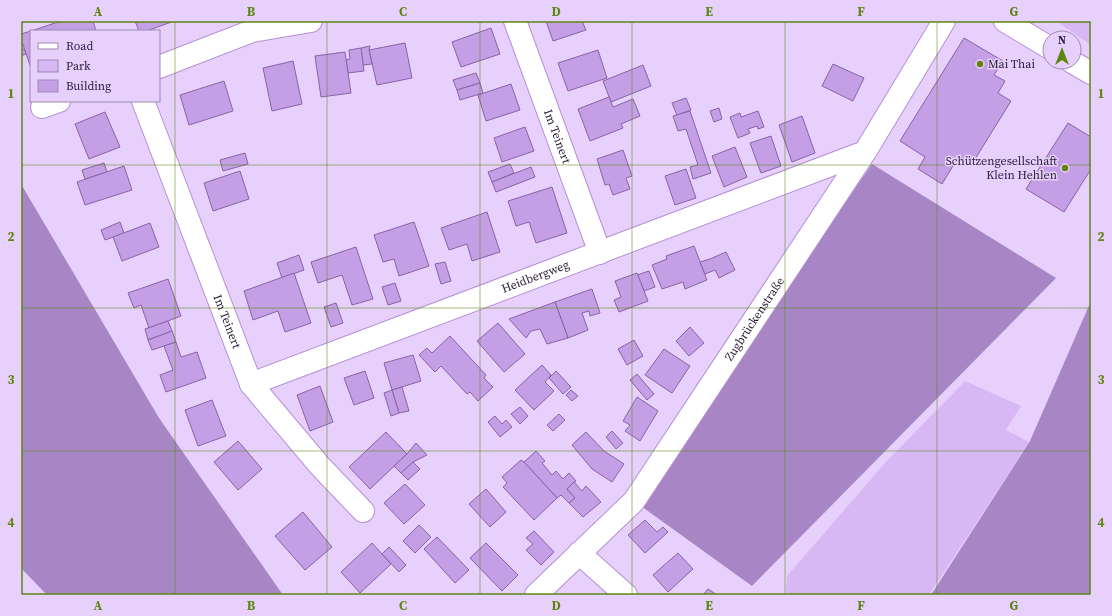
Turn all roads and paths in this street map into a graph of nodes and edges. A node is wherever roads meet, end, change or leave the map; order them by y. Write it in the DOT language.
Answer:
graph roads {
  1 [pos="311,21"];
  2 [pos="515,21"];
  3 [pos="944,21"];
  4 [pos="1005,21"];
  5 [pos="1042,43"];
  6 [pos="160,67"];
  7 [pos="1082,68"];
  8 [pos="1091,74"];
  9 [pos="143,102"];
  10 [pos="865,152"];
  11 [pos="600,253"];
  12 [pos="251,384"];
  13 [pos="363,511"];
  14 [pos="579,554"];
  15 [pos="536,595"];
  16 [pos="626,595"];
  1 -- 6 [label="street"];
  2 -- 11 [label="street, Im Teinert"];
  3 -- 10 [label="street, Zugbrückenstraße"];
  4 -- 5 [label="street"];
  7 -- 8 [label="street"];
  9 -- 12 [label="street, Im Teinert"];
  10 -- 11 [label="street, Heidbergweg"];
  10 -- 14 [label="street, Zugbrückenstraße"];
  11 -- 12 [label="street, Heidbergweg"];
  12 -- 13 [label="street, Im Teinert"];
  14 -- 15 [label="street, Zugbrückenstraße"];
  14 -- 16 [label="street"];
}
